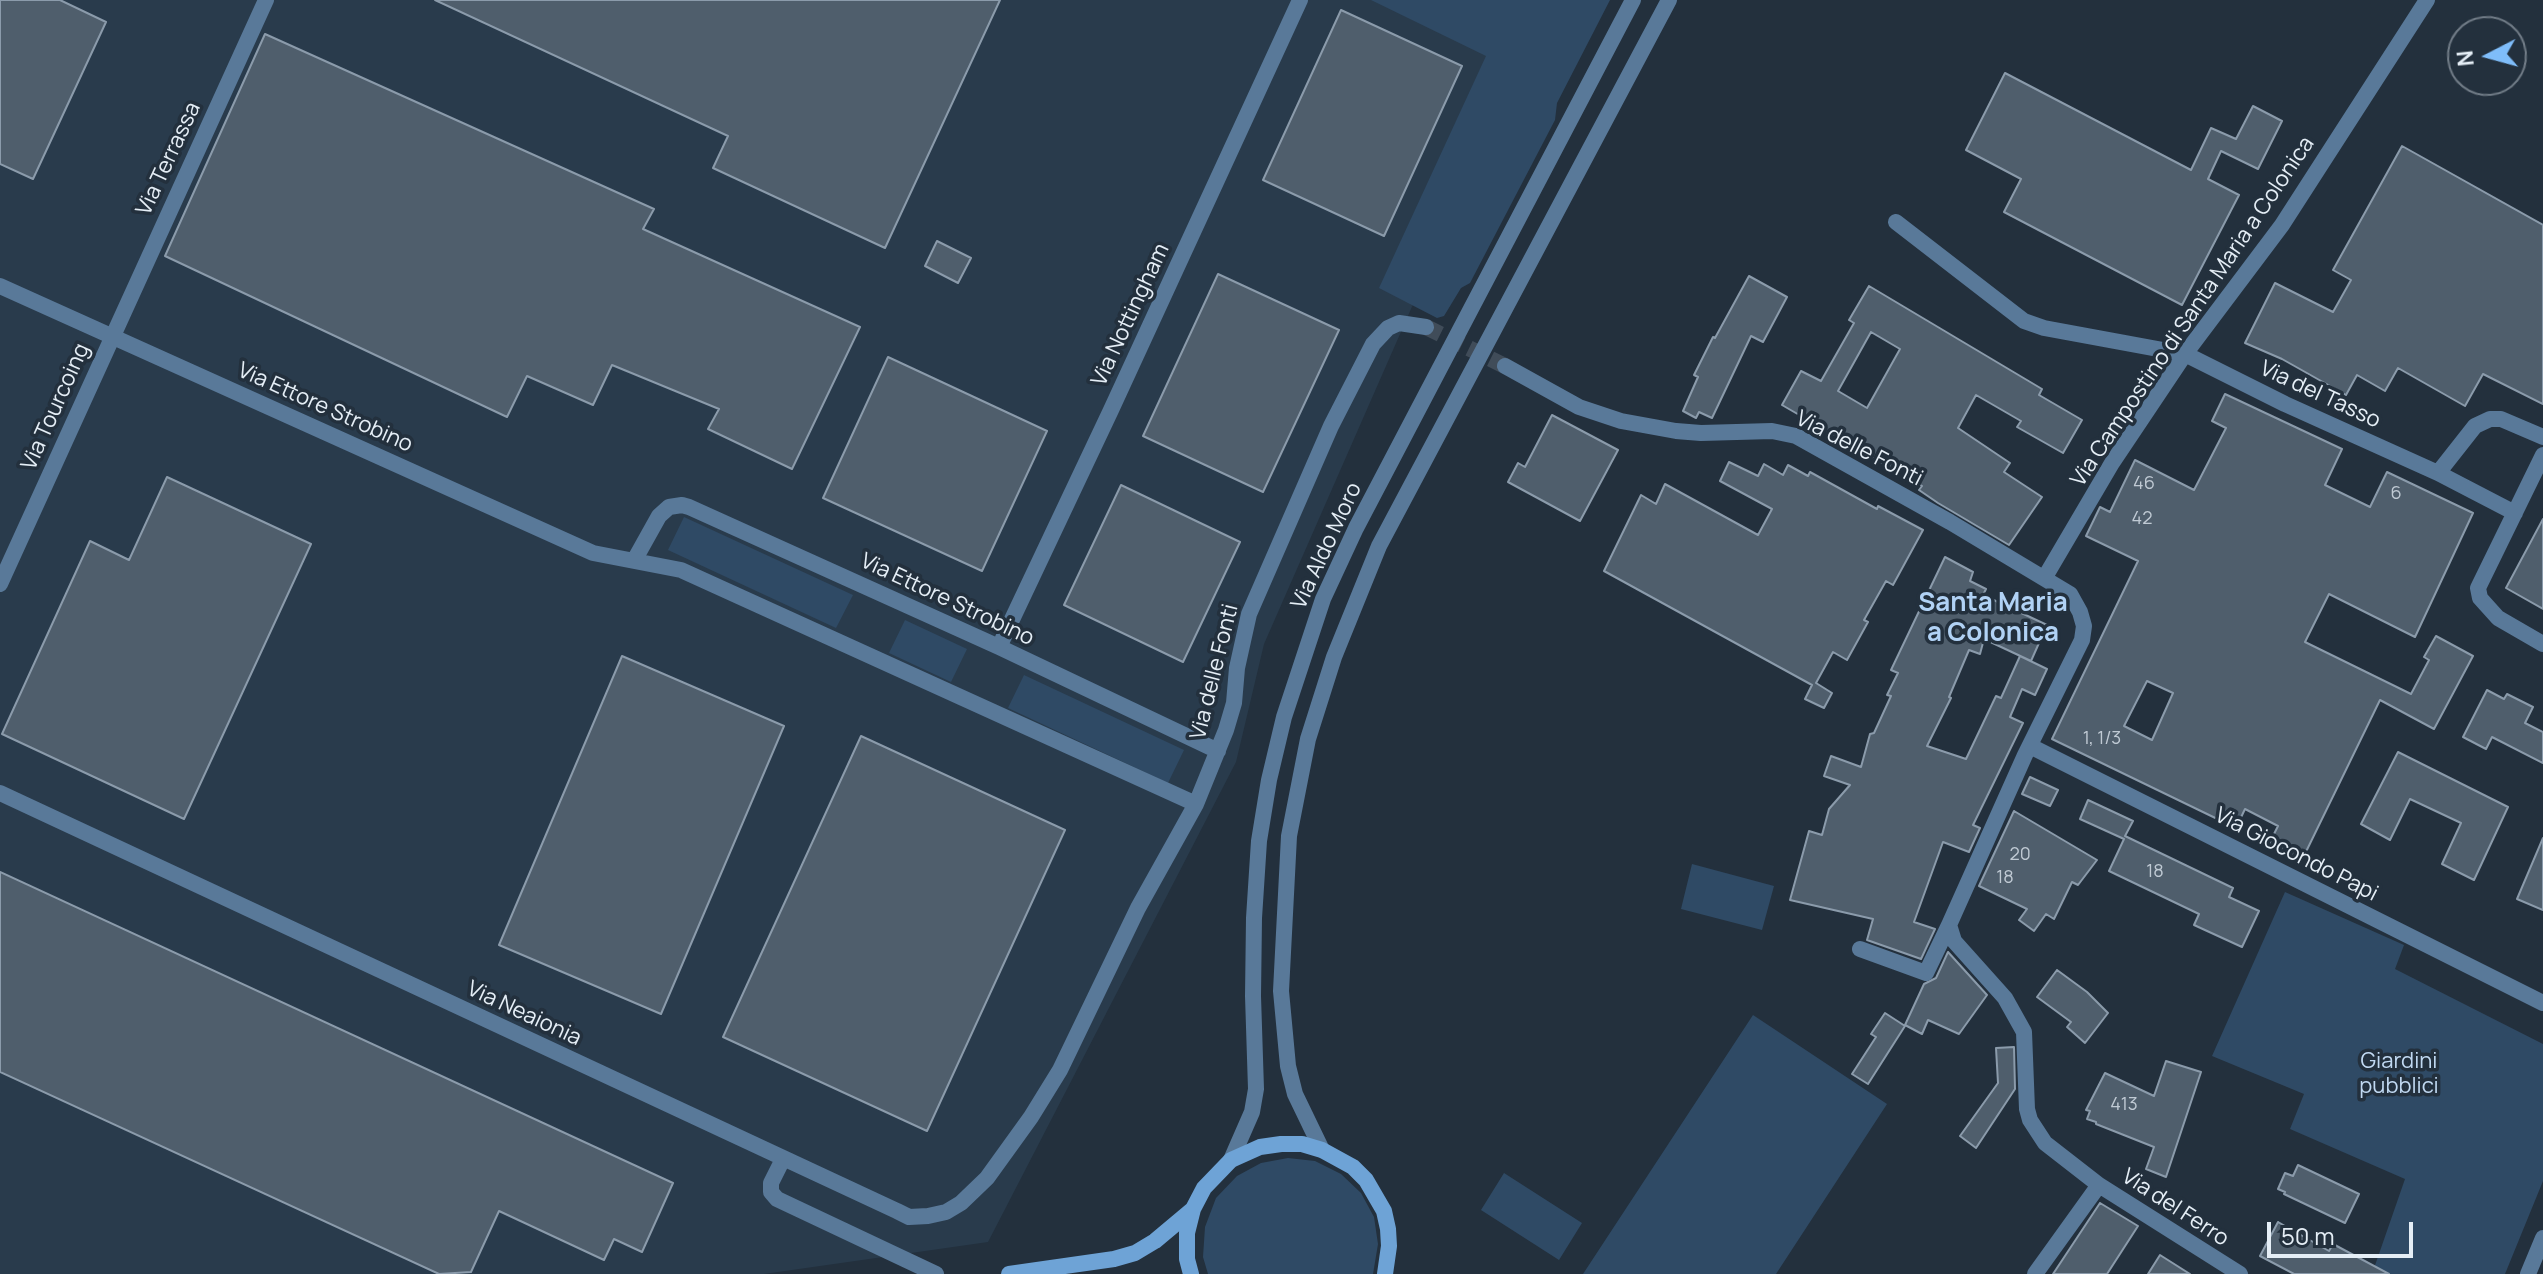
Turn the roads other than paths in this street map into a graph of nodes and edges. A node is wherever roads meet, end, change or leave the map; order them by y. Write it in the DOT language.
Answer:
graph roads {
  1 [pos="266,0"];
  2 [pos="1300,0"];
  3 [pos="1633,0"];
  4 [pos="1669,0"];
  5 [pos="2427,0"];
  6 [pos="1896,222"];
  7 [pos="0,286"];
  8 [pos="1426,327"];
  9 [pos="113,336"];
  10 [pos="2185,354"];
  11 [pos="1505,366"];
  12 [pos="2543,437"];
  13 [pos="2543,455"];
  14 [pos="2438,473"];
  15 [pos="2515,513"];
  16 [pos="635,559"];
  17 [pos="2045,577"];
  18 [pos="0,584"];
  19 [pos="2543,644"];
  20 [pos="999,647"];
  21 [pos="2030,746"];
  22 [pos="1218,751"];
  23 [pos="0,793"];
  24 [pos="1196,804"];
  25 [pos="1949,925"];
  26 [pos="1860,949"];
  27 [pos="2543,1003"];
  28 [pos="1013,1143"];
  29 [pos="1322,1150"];
  30 [pos="783,1159"];
  31 [pos="1231,1160"];
  32 [pos="2099,1185"];
  33 [pos="1193,1209"];
  34 [pos="2543,1238"];
  35 [pos="936,1274"];
  36 [pos="1009,1274"];
  37 [pos="1191,1274"];
  38 [pos="1385,1274"];
  39 [pos="2035,1274"];
  40 [pos="2240,1274"];
  41 [pos="2528,1274"];
  1 -- 9 [label="street, Via Terrassa"];
  2 -- 20 [label="street, Via Nottingham"];
  3 -- 31 [label="street, Via Aldo Moro"];
  4 -- 29 [label="street"];
  5 -- 10 [label="street, Via Campostino di Santa Maria a Colonica"];
  6 -- 10 [label="street, Via del Tasso"];
  7 -- 9 [label="street, Via Ettore Strobino"];
  8 -- 22 [label="street, Via delle Fonti"];
  9 -- 16 [label="street, Via Ettore Strobino"];
  9 -- 18 [label="street, Via Tourcoing"];
  10 -- 14 [label="street, Via del Tasso"];
  10 -- 17 [label="street, Via Campostino di Santa Maria a Colonica"];
  11 -- 17 [label="street, Via delle Fonti"];
  12 -- 14 [label="street"];
  13 -- 15 [label="street"];
  14 -- 15 [label="street, Via del Tasso"];
  15 -- 19 [label="street"];
  16 -- 20 [label="street, Via Ettore Strobino"];
  16 -- 24 [label="street, Via Ettore Strobino"];
  17 -- 21 [label="street"];
  20 -- 22 [label="street, Via Ettore Strobino"];
  21 -- 25 [label="street"];
  21 -- 27 [label="street, Via Giocondo Papi"];
  22 -- 24 [label="street, Via delle Fonti"];
  23 -- 30 [label="street, Via Neaionia"];
  24 -- 28 [label="street, Via delle Fonti"];
  25 -- 26 [label="street"];
  25 -- 32 [label="street"];
  28 -- 30 [label="street, Via Neaionia"];
  29 -- 31 [label="main road"];
  29 -- 38 [label="main road"];
  30 -- 35 [label="street"];
  31 -- 33 [label="main road"];
  32 -- 39 [label="street, Via del Ferro"];
  32 -- 40 [label="street, Via del Ferro"];
  33 -- 36 [label="main road"];
  33 -- 37 [label="main road"];
  34 -- 41 [label="street"];
}
